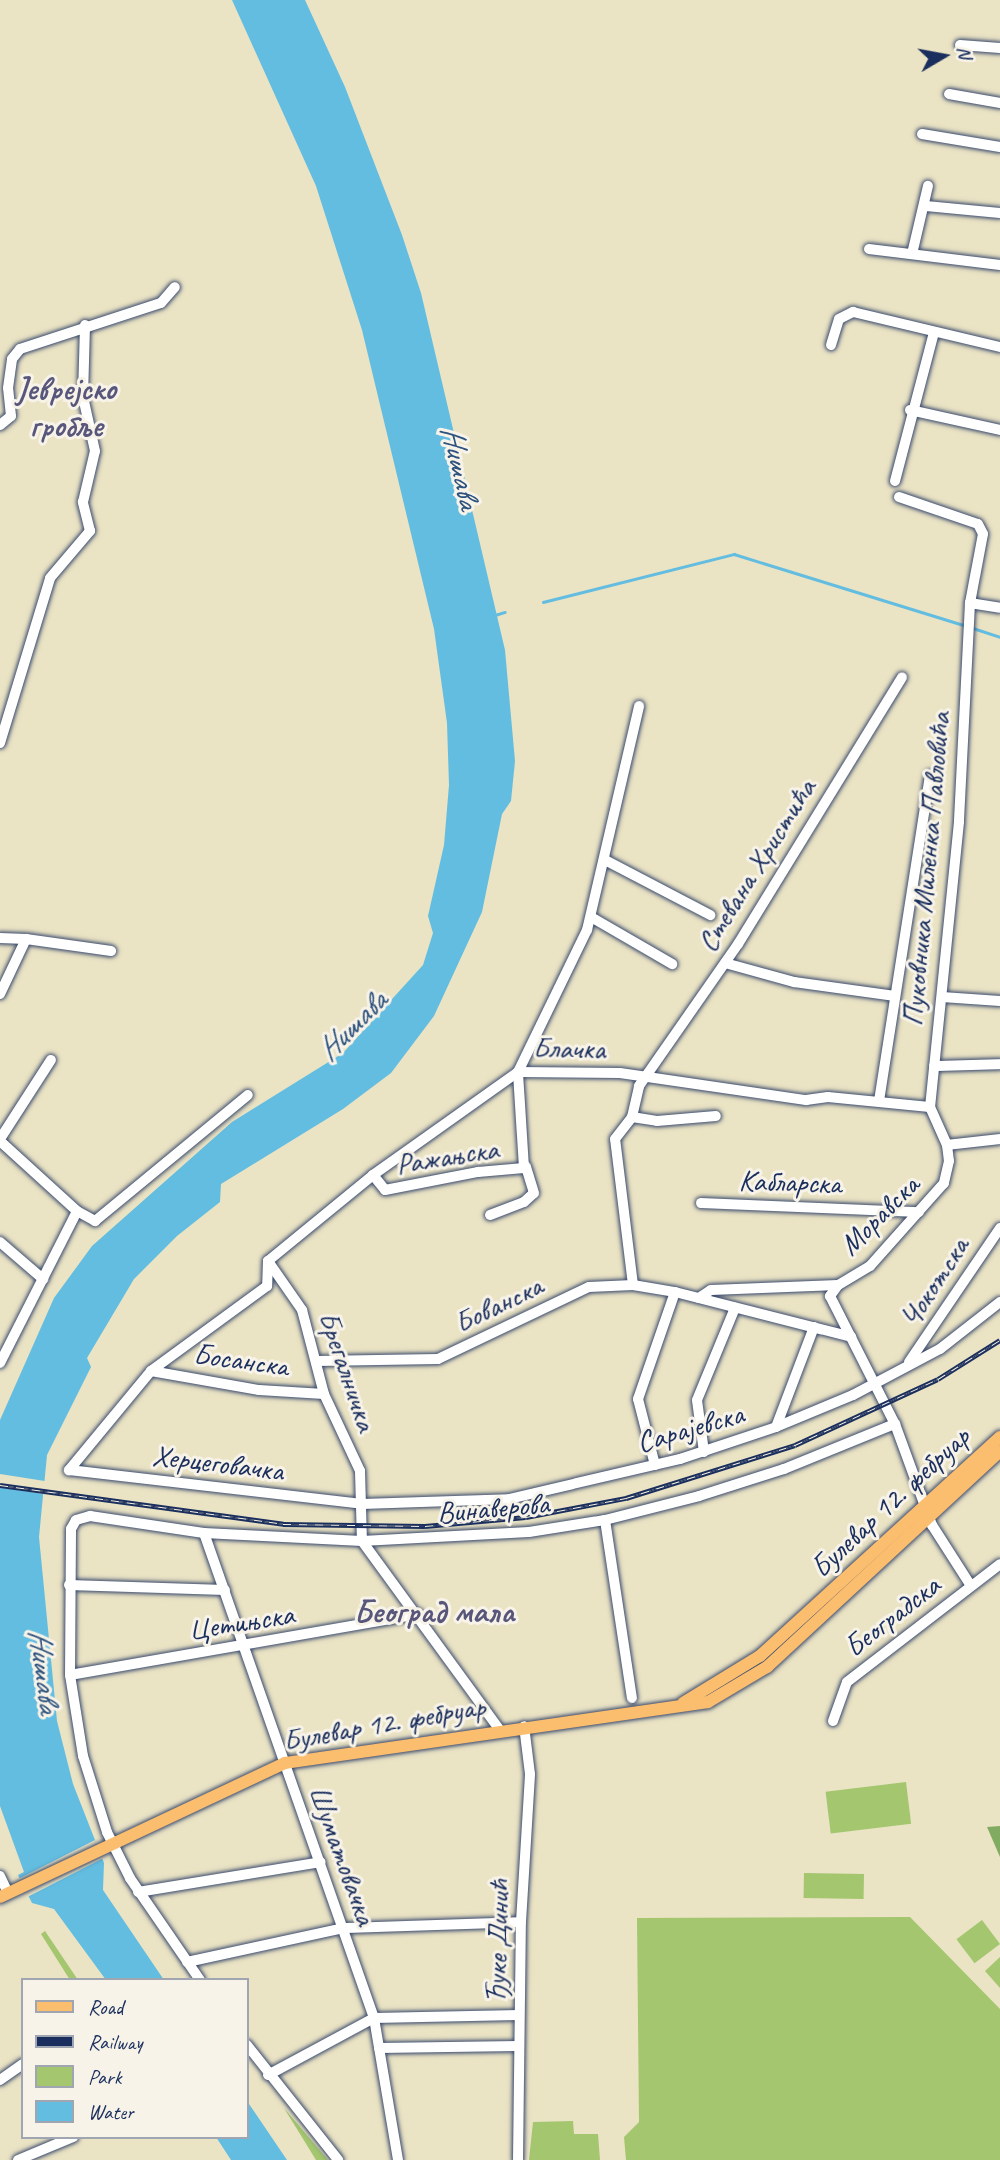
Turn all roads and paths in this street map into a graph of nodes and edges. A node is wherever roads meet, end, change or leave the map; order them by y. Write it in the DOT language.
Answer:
graph roads {
  1 [pos="960,45"];
  2 [pos="1000,48"];
  3 [pos="948,94"];
  4 [pos="1000,103"];
  5 [pos="922,134"];
  6 [pos="1000,147"];
  7 [pos="928,186"];
  8 [pos="926,205"];
  9 [pos="1000,213"];
  10 [pos="869,249"];
  11 [pos="912,254"];
  12 [pos="1000,265"];
  13 [pos="175,286"];
  14 [pos="85,325"];
  15 [pos="934,332"];
  16 [pos="831,345"];
  17 [pos="1000,348"];
  18 [pos="910,410"];
  19 [pos="0,425"];
  20 [pos="1000,430"];
  21 [pos="895,481"];
  22 [pos="899,497"];
  23 [pos="970,603"];
  24 [pos="1000,608"];
  25 [pos="902,677"];
  26 [pos="639,706"];
  27 [pos="0,743"];
  28 [pos="930,775"];
  29 [pos="605,860"];
  30 [pos="710,915"];
  31 [pos="591,917"];
  32 [pos="0,938"];
  33 [pos="26,939"];
  34 [pos="111,951"];
  35 [pos="672,964"];
  36 [pos="725,964"];
  37 [pos="0,994"];
  38 [pos="895,996"];
  39 [pos="942,997"];
  40 [pos="1000,1001"];
  41 [pos="51,1060"];
  42 [pos="1000,1064"];
  43 [pos="934,1066"];
  44 [pos="518,1072"];
  45 [pos="647,1076"];
  46 [pos="248,1096"];
  47 [pos="879,1101"];
  48 [pos="930,1107"];
  49 [pos="716,1116"];
  50 [pos="632,1117"];
  51 [pos="1000,1139"];
  52 [pos="0,1140"];
  53 [pos="947,1145"];
  54 [pos="526,1166"];
  55 [pos="373,1175"];
  56 [pos="701,1203"];
  57 [pos="77,1211"];
  58 [pos="919,1212"];
  59 [pos="490,1215"];
  60 [pos="1000,1228"];
  61 [pos="0,1242"];
  62 [pos="268,1261"];
  63 [pos="43,1279"];
  64 [pos="633,1285"];
  65 [pos="838,1285"];
  66 [pos="675,1292"];
  67 [pos="699,1298"];
  68 [pos="1000,1302"];
  69 [pos="735,1308"];
  70 [pos="814,1327"];
  71 [pos="851,1337"];
  72 [pos="1,1360"];
  73 [pos="317,1361"];
  74 [pos="909,1363"];
  75 [pos="151,1371"];
  76 [pos="873,1385"];
  77 [pos="324,1394"];
  78 [pos="895,1424"];
  79 [pos="776,1427"];
  80 [pos="1000,1437"];
  81 [pos="1000,1451"];
  82 [pos="704,1452"];
  83 [pos="655,1465"];
  84 [pos="362,1504"];
  85 [pos="927,1511"];
  86 [pos="606,1521"];
  87 [pos="204,1533"];
  88 [pos="362,1541"];
  89 [pos="1000,1564"];
  90 [pos="69,1585"];
  91 [pos="971,1586"];
  92 [pos="225,1590"];
  93 [pos="419,1614"];
  94 [pos="244,1646"];
  95 [pos="70,1675"];
  96 [pos="632,1698"];
  97 [pos="833,1721"];
  98 [pos="524,1726"];
  99 [pos="500,1730"];
  100 [pos="285,1763"];
  101 [pos="106,1847"];
  102 [pos="321,1862"];
  103 [pos="0,1876"];
  104 [pos="138,1892"];
  105 [pos="4,1895"];
  106 [pos="521,1923"];
  107 [pos="344,1927"];
  108 [pos="187,1962"];
  109 [pos="199,1978"];
  110 [pos="519,2015"];
  111 [pos="374,2018"];
  112 [pos="248,2046"];
  113 [pos="518,2046"];
  114 [pos="379,2048"];
  115 [pos="21,2065"];
  116 [pos="268,2075"];
  117 [pos="0,2080"];
  118 [pos="68,2139"];
  119 [pos="18,2160"];
  120 [pos="338,2160"];
  121 [pos="398,2160"];
  122 [pos="518,2160"];
  1 -- 2 [label="street"];
  3 -- 4 [label="street"];
  5 -- 6 [label="street"];
  7 -- 8 [label="street"];
  8 -- 9 [label="street"];
  8 -- 11 [label="street"];
  10 -- 11 [label="street"];
  11 -- 12 [label="street"];
  13 -- 14 [label="street"];
  14 -- 19 [label="street"];
  14 -- 27 [label="street"];
  15 -- 16 [label="street"];
  15 -- 17 [label="street"];
  15 -- 18 [label="street"];
  18 -- 20 [label="street"];
  18 -- 21 [label="street"];
  22 -- 23 [label="street, Пуковника Миленка Павловића"];
  23 -- 24 [label="street"];
  23 -- 39 [label="street, Пуковника Миленка Павловића"];
  25 -- 36 [label="street, Стевана Христића"];
  26 -- 29 [label="street"];
  28 -- 38 [label="street"];
  29 -- 30 [label="street"];
  29 -- 31 [label="street"];
  31 -- 35 [label="street"];
  31 -- 44 [label="street"];
  32 -- 33 [label="street"];
  33 -- 34 [label="street"];
  33 -- 37 [label="street"];
  36 -- 38 [label="street"];
  36 -- 45 [label="street, Стевана Христића"];
  38 -- 47 [label="street"];
  39 -- 40 [label="street"];
  39 -- 43 [label="street, Пуковника Миленка Павловића"];
  41 -- 52 [label="street"];
  42 -- 43 [label="street"];
  43 -- 48 [label="street, Пуковника Миленка Павловића"];
  44 -- 45 [label="street, Блачка"];
  44 -- 54 [label="street, Ражањска"];
  44 -- 55 [label="street, Блачка"];
  45 -- 47 [label="street, Блачка"];
  45 -- 50 [label="street, Стевана Христића"];
  46 -- 57 [label="street"];
  47 -- 48 [label="street, Блачка"];
  48 -- 53 [label="street, Моравска"];
  49 -- 50 [label="street"];
  50 -- 64 [label="street, Стевана Христића"];
  51 -- 53 [label="street"];
  52 -- 57 [label="street"];
  53 -- 58 [label="street, Моравска"];
  54 -- 55 [label="street, Ражањска"];
  54 -- 59 [label="street"];
  55 -- 62 [label="street, Блачка"];
  56 -- 58 [label="street, Кабларска"];
  57 -- 63 [label="street"];
  58 -- 65 [label="street, Моравска"];
  60 -- 74 [label="street, Чокотска"];
  61 -- 63 [label="street"];
  62 -- 73 [label="street, Брегалничка"];
  62 -- 75 [label="street"];
  63 -- 72 [label="street"];
  64 -- 66 [label="street, Бованска"];
  64 -- 73 [label="street, Бованска"];
  65 -- 67 [label="street, Бованска"];
  65 -- 71 [label="street, Моравска"];
  66 -- 67 [label="street, Бованска"];
  66 -- 83 [label="street"];
  67 -- 69 [label="street, Бованска"];
  68 -- 74 [label="street, Сарајевска"];
  69 -- 70 [label="street, Бованска"];
  69 -- 82 [label="street"];
  70 -- 71 [label="street, Бованска"];
  70 -- 79 [label="street"];
  71 -- 76 [label="street, Моравска"];
  73 -- 77 [label="street, Брегалничка"];
  74 -- 76 [label="street, Сарајевска"];
  75 -- 77 [label="street, Босанска"];
  75 -- 84 [label="street, Херцеговачка"];
  76 -- 78 [label="street, Моравска"];
  76 -- 79 [label="street, Сарајевска"];
  77 -- 84 [label="street, Брегалничка"];
  78 -- 85 [label="street, Моравска"];
  78 -- 86 [label="street, Винаверова"];
  79 -- 82 [label="street, Сарајевска"];
  80 -- 85 [label="main road, Булевар 12. фебруар"];
  81 -- 85 [label="main road, Булевар 12. фебруар"];
  82 -- 83 [label="street, Сарајевска"];
  83 -- 84 [label="street, Сарајевска"];
  84 -- 88 [label="street, Брегалничка"];
  85 -- 91 [label="street, Моравска"];
  85 -- 98 [label="main road, Булевар 12. фебруар"];
  86 -- 88 [label="street, Винаверова"];
  86 -- 96 [label="street"];
  87 -- 88 [label="street, Винаверова"];
  87 -- 90 [label="street, Винаверова"];
  87 -- 92 [label="street, Шуматовачка"];
  88 -- 93 [label="street"];
  89 -- 91 [label="street, Београдска"];
  90 -- 92 [label="street"];
  90 -- 95 [label="street"];
  91 -- 97 [label="street, Београдска"];
  92 -- 94 [label="street, Шуматовачка"];
  93 -- 94 [label="street, Цетињска"];
  93 -- 99 [label="street"];
  94 -- 95 [label="street, Цетињска"];
  94 -- 100 [label="street, Шуматовачка"];
  95 -- 101 [label="street"];
  98 -- 99 [label="main road, Булевар 12. фебруар"];
  98 -- 106 [label="street, Ђуке Динић"];
  99 -- 100 [label="main road, Булевар 12. фебруар"];
  100 -- 101 [label="main road, Булевар 12. фебруар"];
  100 -- 102 [label="street, Шуматовачка"];
  101 -- 104 [label="street"];
  101 -- 105 [label="main road, Булевар 12. фебруар"];
  102 -- 104 [label="street"];
  102 -- 107 [label="street, Шуматовачка"];
  103 -- 105 [label="street"];
  104 -- 108 [label="street"];
  106 -- 107 [label="street"];
  106 -- 110 [label="street, Ђуке Динић"];
  107 -- 108 [label="street"];
  107 -- 111 [label="street, Шуматовачка"];
  108 -- 109 [label="street"];
  110 -- 111 [label="street"];
  110 -- 113 [label="street, Ђуке Динић"];
  111 -- 114 [label="street, Шуматовачка"];
  111 -- 116 [label="street"];
  112 -- 116 [label="street"];
  113 -- 114 [label="street"];
  113 -- 122 [label="street, Ђуке Динић"];
  114 -- 121 [label="street, Шуматовачка"];
  115 -- 117 [label="street"];
  116 -- 120 [label="street"];
  118 -- 119 [label="street"];
}
